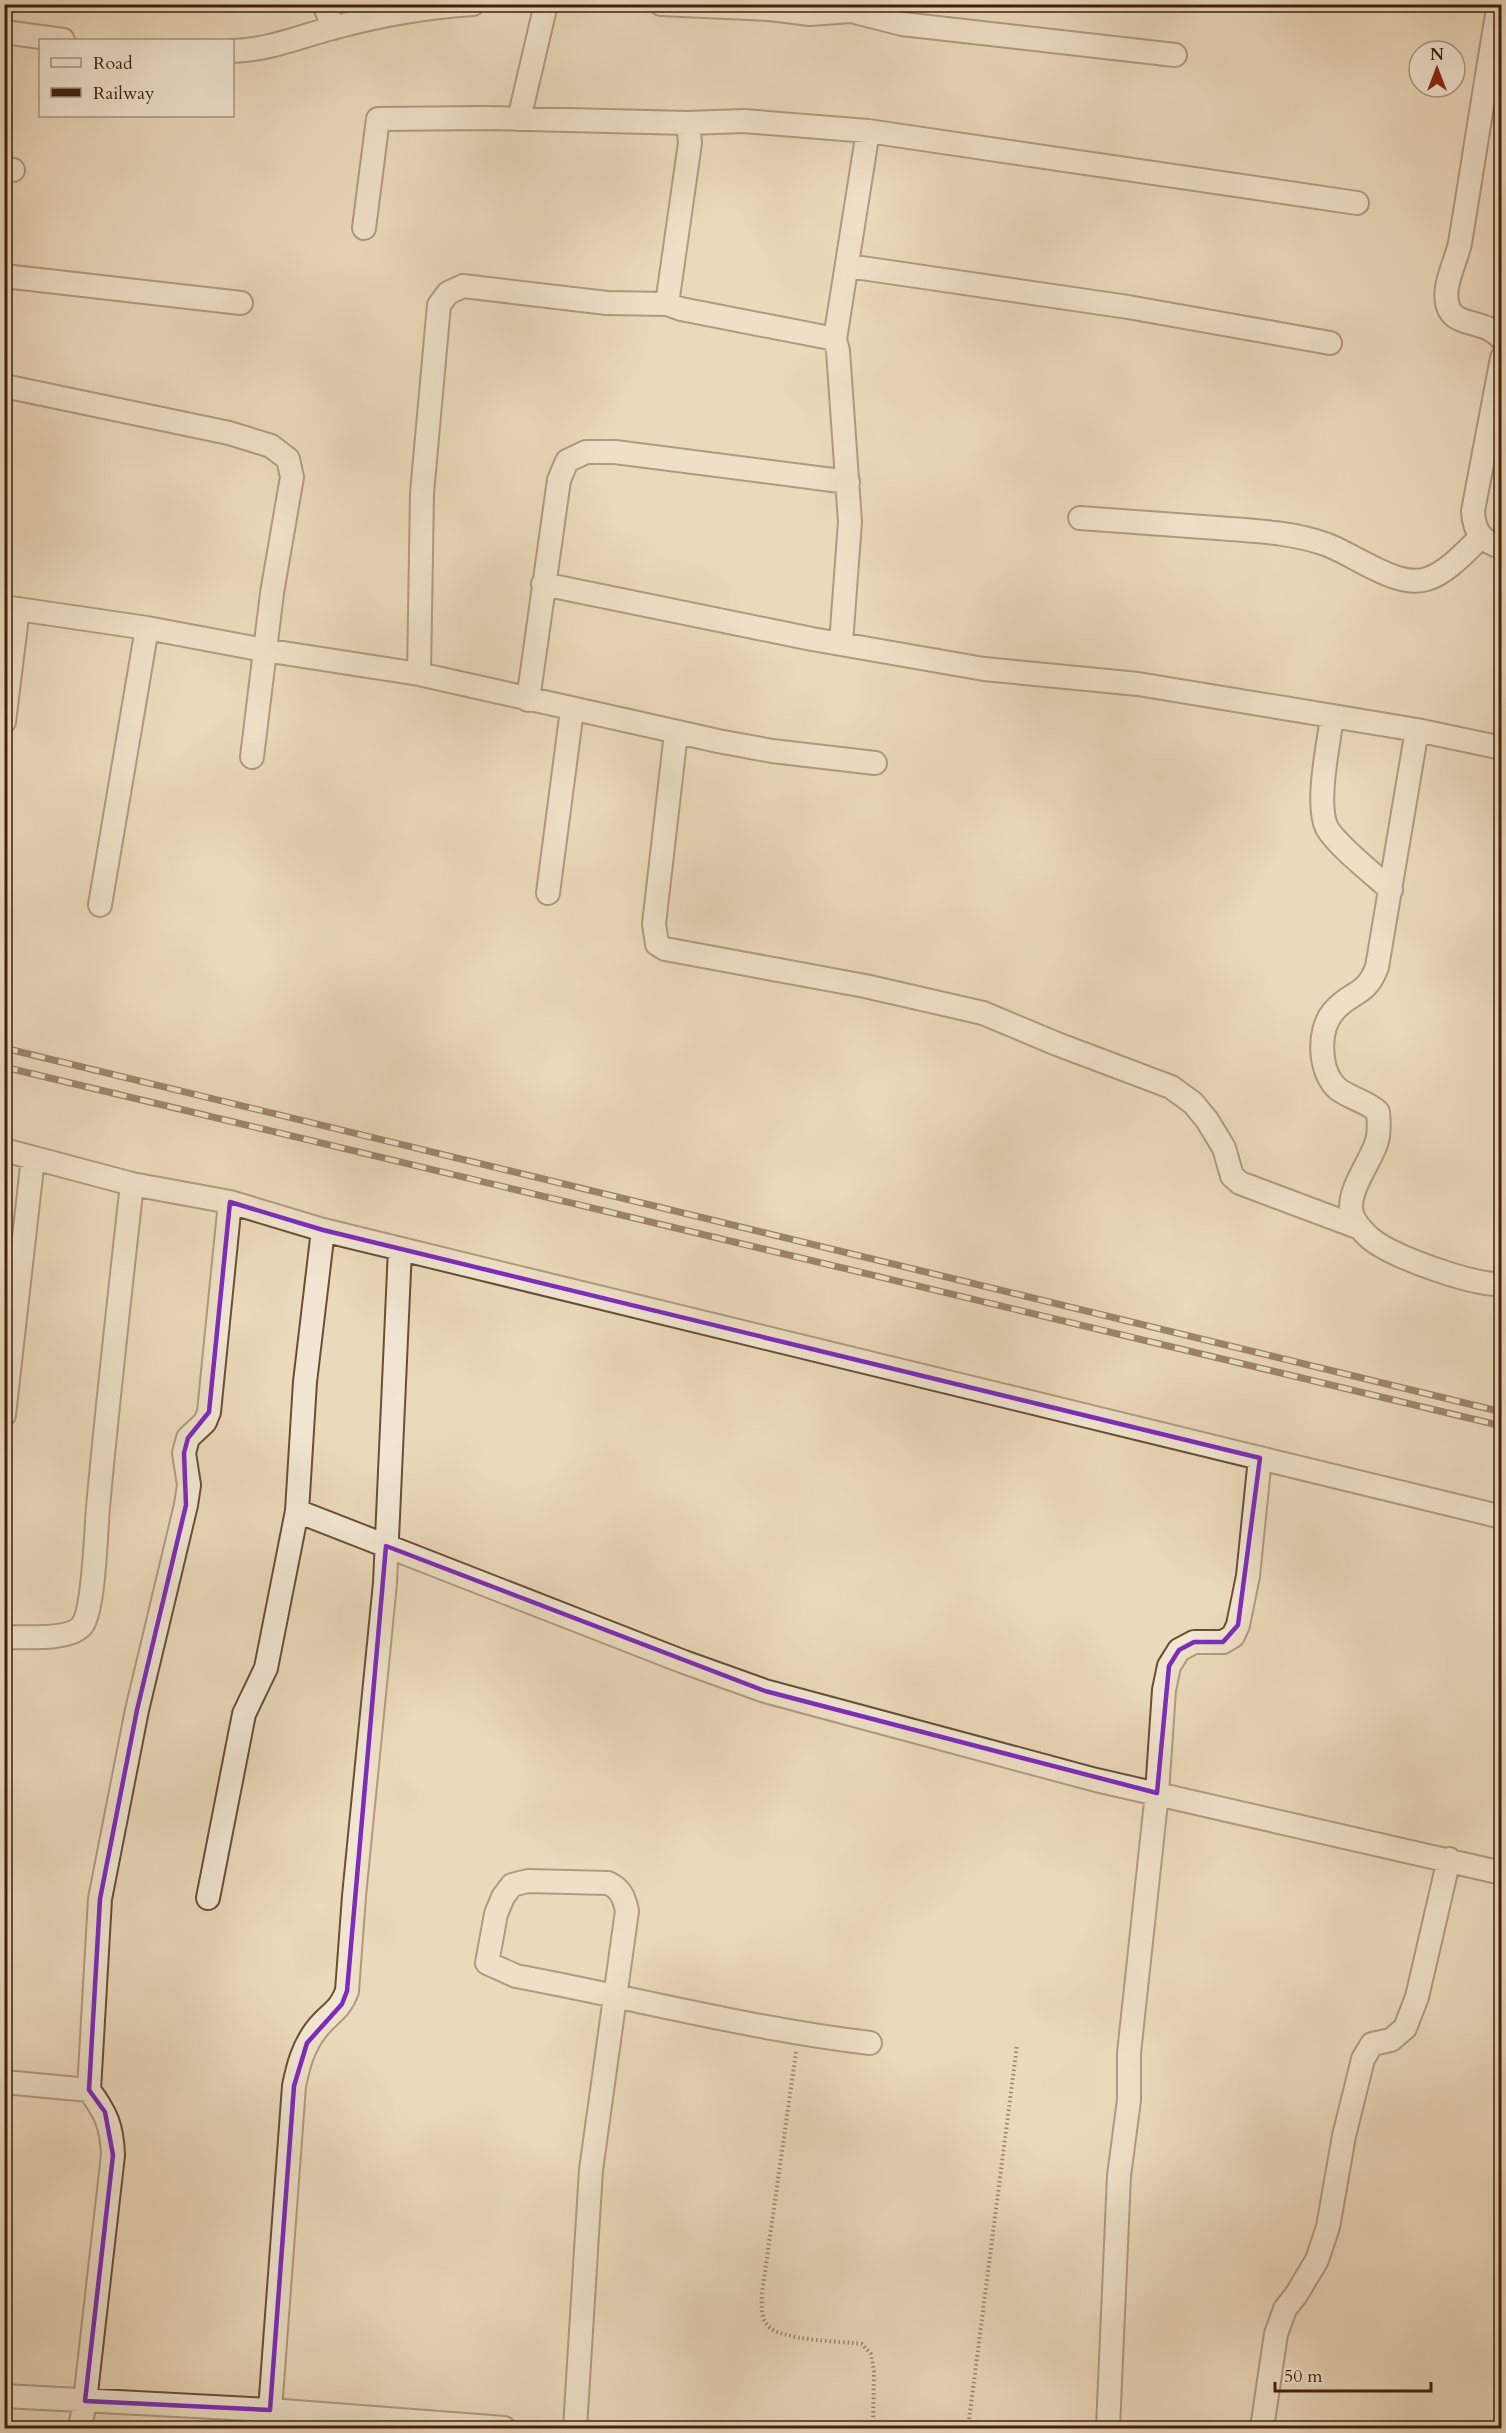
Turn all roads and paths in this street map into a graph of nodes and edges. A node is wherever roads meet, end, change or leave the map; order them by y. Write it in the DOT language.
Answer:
graph roads {
  1 [pos="324,4"];
  2 [pos="473,4"];
  3 [pos="546,4"];
  4 [pos="661,4"];
  5 [pos="1499,4"];
  6 [pos="852,8"];
  7 [pos="333,28"];
  8 [pos="4,32"];
  9 [pos="56,39"];
  10 [pos="234,51"];
  11 [pos="1175,55"];
  12 [pos="519,119"];
  13 [pos="688,123"];
  14 [pos="868,131"];
  15 [pos="1357,203"];
  16 [pos="364,228"];
  17 [pos="848,266"];
  18 [pos="4,276"];
  19 [pos="241,303"];
  20 [pos="666,304"];
  21 [pos="835,339"];
  22 [pos="1502,339"];
  23 [pos="1330,343"];
  24 [pos="1502,358"];
  25 [pos="4,386"];
  26 [pos="848,482"];
  27 [pos="1080,518"];
  28 [pos="1481,537"];
  29 [pos="1502,547"];
  30 [pos="543,584"];
  31 [pos="11,608"];
  32 [pos="147,628"];
  33 [pos="841,643"];
  34 [pos="264,650"];
  35 [pos="419,674"];
  36 [pos="528,700"];
  37 [pos="572,710"];
  38 [pos="1332,716"];
  39 [pos="4,722"];
  40 [pos="1417,730"];
  41 [pos="676,733"];
  42 [pos="1502,748"];
  43 [pos="252,757"];
  44 [pos="875,764"];
  45 [pos="1391,890"];
  46 [pos="548,893"];
  47 [pos="100,905"];
  48 [pos="4,1150"];
  49 [pos="33,1158"];
  50 [pos="132,1184"];
  51 [pos="230,1202"];
  52 [pos="1360,1228"];
  53 [pos="323,1230"];
  54 [pos="400,1249"];
  55 [pos="1502,1284"];
  56 [pos="4,1415"];
  57 [pos="1260,1458"];
  58 [pos="297,1511"];
  59 [pos="1502,1517"];
  60 [pos="386,1546"];
  61 [pos="6,1632"];
  62 [pos="1157,1793"];
  63 [pos="1449,1859"];
  64 [pos="1502,1873"];
  65 [pos="208,1898"];
  66 [pos="616,1995"];
  67 [pos="799,2034"];
  68 [pos="870,2043"];
  69 [pos="1017,2045"];
  70 [pos="4,2082"];
  71 [pos="90,2090"];
  72 [pos="4,2396"];
  73 [pos="86,2401"];
  74 [pos="270,2410"];
  75 [pos="80,2428"];
  76 [pos="504,2428"];
  77 [pos="575,2428"];
  78 [pos="873,2428"];
  79 [pos="968,2428"];
  80 [pos="1108,2428"];
  81 [pos="1262,2428"];
  1 -- 7 [label="street"];
  2 -- 7 [label="street"];
  3 -- 12 [label="street"];
  4 -- 6 [label="street"];
  5 -- 22 [label="street"];
  6 -- 11 [label="street"];
  7 -- 10 [label="street"];
  8 -- 9 [label="street"];
  12 -- 13 [label="street"];
  12 -- 16 [label="street"];
  13 -- 14 [label="street"];
  13 -- 20 [label="street"];
  14 -- 15 [label="street"];
  14 -- 17 [label="street"];
  17 -- 21 [label="street"];
  17 -- 23 [label="street"];
  18 -- 19 [label="street"];
  20 -- 21 [label="street"];
  20 -- 35 [label="street"];
  21 -- 26 [label="street"];
  24 -- 28 [label="street"];
  25 -- 34 [label="street"];
  26 -- 30 [label="street"];
  26 -- 33 [label="street"];
  27 -- 28 [label="street"];
  28 -- 29 [label="street"];
  30 -- 33 [label="street"];
  30 -- 36 [label="street"];
  31 -- 32 [label="street"];
  31 -- 39 [label="street"];
  32 -- 34 [label="street"];
  32 -- 47 [label="street"];
  33 -- 38 [label="street"];
  34 -- 35 [label="street"];
  34 -- 43 [label="street"];
  35 -- 36 [label="street"];
  36 -- 37 [label="street"];
  37 -- 41 [label="street"];
  37 -- 46 [label="street"];
  38 -- 40 [label="street"];
  38 -- 45 [label="street"];
  40 -- 42 [label="street"];
  40 -- 45 [label="street"];
  41 -- 44 [label="street"];
  41 -- 52 [label="street"];
  45 -- 52 [label="street"];
  48 -- 49 [label="street"];
  49 -- 50 [label="street"];
  49 -- 56 [label="street"];
  50 -- 51 [label="street"];
  50 -- 61 [label="street"];
  51 -- 53 [label="street"];
  51 -- 71 [label="street"];
  52 -- 55 [label="street"];
  53 -- 54 [label="street"];
  53 -- 58 [label="street"];
  54 -- 57 [label="street"];
  54 -- 60 [label="street"];
  57 -- 59 [label="street"];
  57 -- 62 [label="street"];
  58 -- 60 [label="street"];
  58 -- 65 [label="street"];
  60 -- 62 [label="street"];
  60 -- 74 [label="street"];
  62 -- 63 [label="street"];
  62 -- 80 [label="street"];
  63 -- 64 [label="street"];
  63 -- 81 [label="street"];
  66 -- 66 [label="street"];
  66 -- 67 [label="street"];
  66 -- 77 [label="street"];
  67 -- 68 [label="street"];
  67 -- 78 [label="path"];
  69 -- 79 [label="path"];
  70 -- 71 [label="street"];
  71 -- 73 [label="street"];
  72 -- 73 [label="street"];
  73 -- 74 [label="street"];
  73 -- 75 [label="street"];
  74 -- 76 [label="street"];
}
